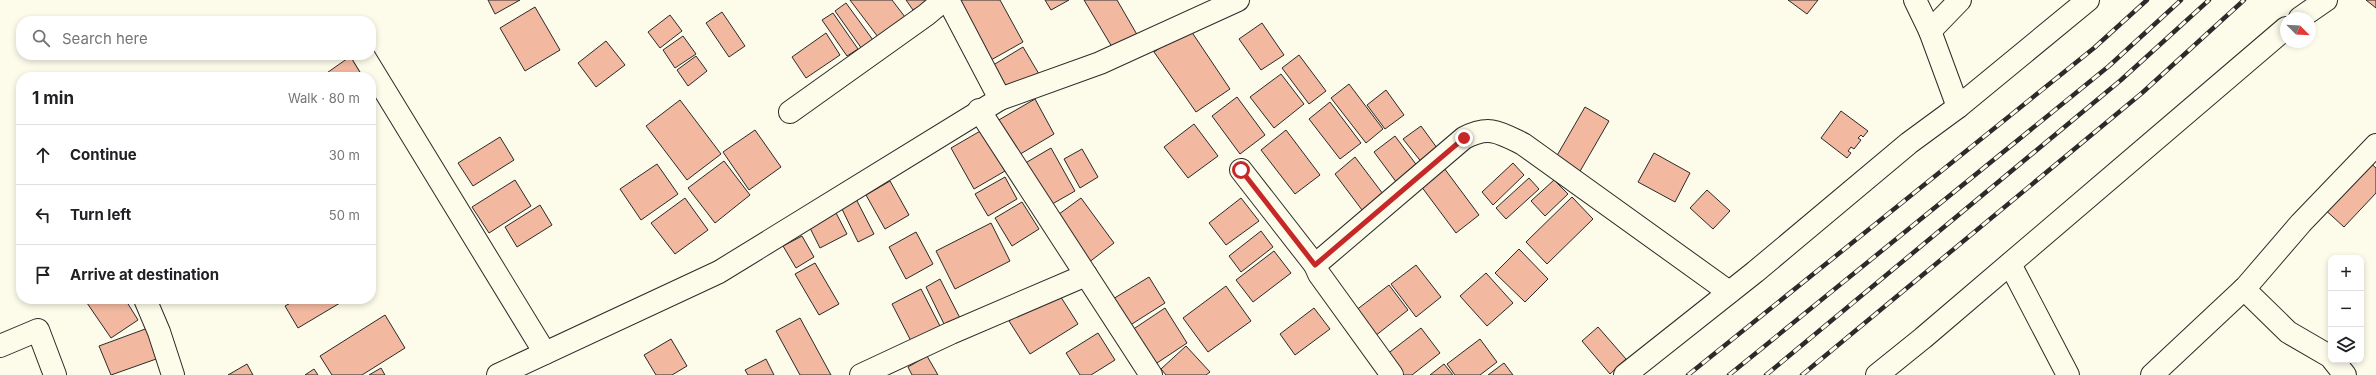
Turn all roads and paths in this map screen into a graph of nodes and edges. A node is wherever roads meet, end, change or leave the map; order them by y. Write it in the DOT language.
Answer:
graph roads {
  1 [pos="944,0"];
  2 [pos="948,0"];
  3 [pos="1238,0"];
  4 [pos="1915,0"];
  5 [pos="1960,0"];
  6 [pos="2088,0"];
  7 [pos="2326,0"];
  8 [pos="2309,12"];
  9 [pos="1930,30"];
  10 [pos="2280,33"];
  11 [pos="366,60"];
  12 [pos="373,72"];
  13 [pos="376,76"];
  14 [pos="1000,99"];
  15 [pos="1958,107"];
  16 [pos="979,110"];
  17 [pos="790,112"];
  18 [pos="2376,145"];
  19 [pos="1241,170"];
  20 [pos="2010,264"];
  21 [pos="1315,265"];
  22 [pos="1086,276"];
  23 [pos="2244,289"];
  24 [pos="1729,292"];
  25 [pos="147,304"];
  26 [pos="0,346"];
  27 [pos="544,353"];
  28 [pos="2328,356"];
  29 [pos="2335,363"];
  30 [pos="55,375"];
  31 [pos="172,375"];
  32 [pos="498,375"];
  33 [pos="861,375"];
  34 [pos="1151,375"];
  35 [pos="1392,375"];
  36 [pos="1625,375"];
  37 [pos="1877,375"];
  38 [pos="2068,375"];
  39 [pos="2152,375"];
  40 [pos="2345,375"];
  1 -- 17 [label="street"];
  2 -- 14 [label="street"];
  3 -- 14 [label="street"];
  4 -- 9 [label="street"];
  5 -- 9 [label="street"];
  6 -- 15 [label="street"];
  7 -- 8 [label="street"];
  9 -- 15 [label="street"];
  10 -- 20 [label="street"];
  11 -- 12 [label="street"];
  13 -- 27 [label="street"];
  14 -- 16 [label="street"];
  15 -- 24 [label="street"];
  16 -- 22 [label="street"];
  16 -- 27 [label="street"];
  18 -- 23 [label="street"];
  19 -- 21 [label="street"];
  20 -- 37 [label="street"];
  20 -- 38 [label="street"];
  21 -- 24 [label="street"];
  21 -- 35 [label="street"];
  22 -- 33 [label="street"];
  22 -- 34 [label="street"];
  23 -- 28 [label="street"];
  23 -- 39 [label="street"];
  24 -- 36 [label="street"];
  25 -- 31 [label="street"];
  26 -- 30 [label="street"];
  27 -- 32 [label="street"];
  29 -- 40 [label="street"];
}
